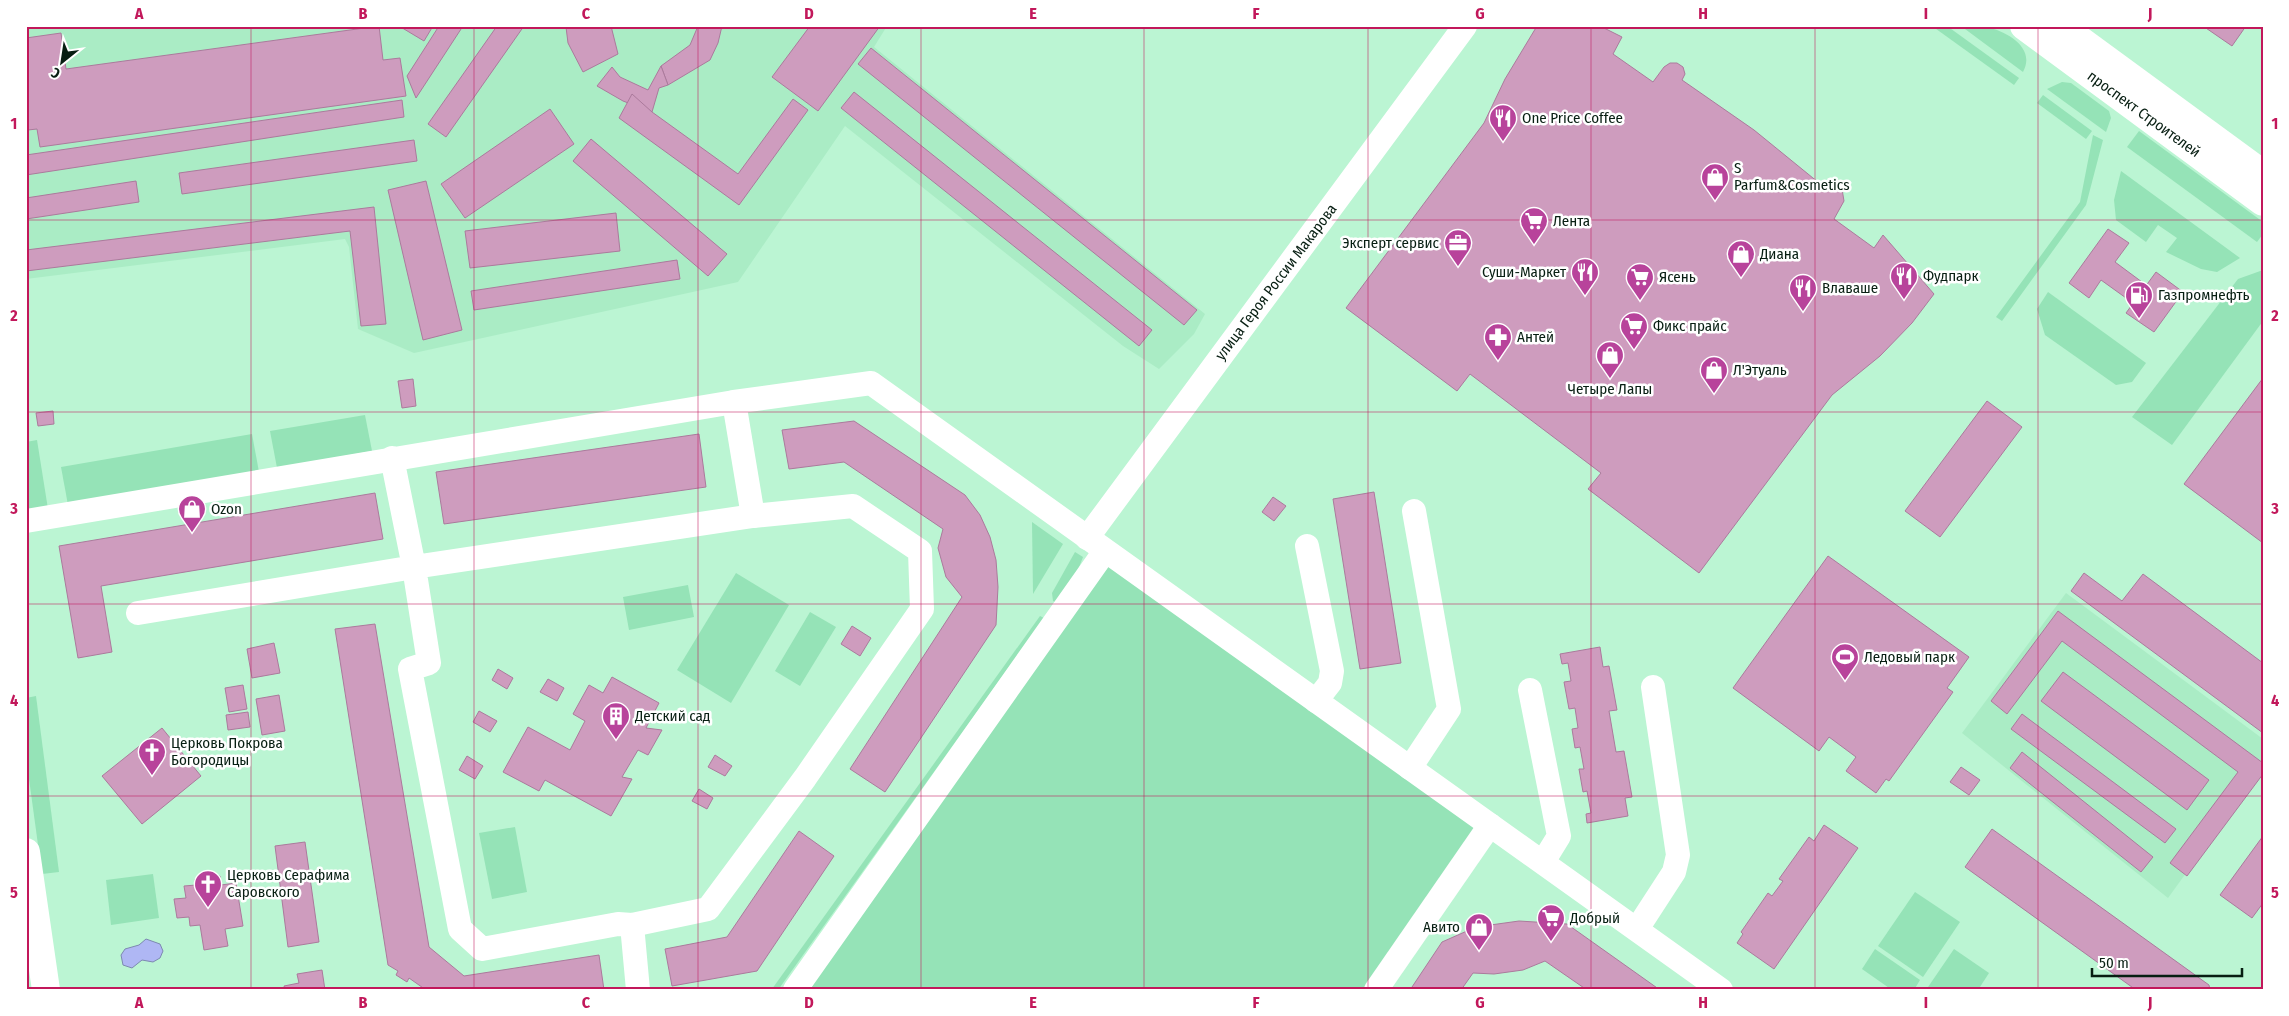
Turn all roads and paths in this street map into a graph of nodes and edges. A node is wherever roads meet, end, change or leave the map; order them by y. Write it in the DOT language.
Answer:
graph roads {
  1 [pos="1465,26"];
  2 [pos="2024,26"];
  3 [pos="2061,26"];
  4 [pos="2263,174"];
  5 [pos="2263,202"];
  6 [pos="734,402"];
  7 [pos="392,458"];
  8 [pos="1414,511"];
  9 [pos="753,516"];
  10 [pos="26,521"];
  11 [pos="1096,544"];
  12 [pos="1307,546"];
  13 [pos="414,567"];
  14 [pos="138,613"];
  15 [pos="1654,687"];
  16 [pos="1530,690"];
  17 [pos="1316,701"];
  18 [pos="1410,768"];
  19 [pos="1490,825"];
  20 [pos="26,852"];
  21 [pos="1543,862"];
  22 [pos="632,925"];
  23 [pos="1637,929"];
  24 [pos="46,990"];
  25 [pos="638,990"];
  26 [pos="795,990"];
  27 [pos="1376,990"];
  28 [pos="1722,990"];
  1 -- 11 [label="street, улица Героя России Макарова"];
  2 -- 5 [label="main road, проспект Строителей"];
  3 -- 4 [label="main road, проспект Строителей"];
  6 -- 7 [label="street"];
  6 -- 9 [label="street"];
  6 -- 11 [label="street"];
  7 -- 10 [label="street"];
  7 -- 13 [label="street"];
  8 -- 18 [label="street"];
  9 -- 13 [label="street"];
  9 -- 22 [label="street"];
  11 -- 17 [label="street"];
  11 -- 26 [label="street, улица Героя России Макарова"];
  12 -- 17 [label="street"];
  13 -- 14 [label="street"];
  13 -- 22 [label="street"];
  15 -- 23 [label="street"];
  16 -- 21 [label="street"];
  17 -- 18 [label="street"];
  18 -- 19 [label="street"];
  19 -- 21 [label="street"];
  19 -- 27 [label="street"];
  20 -- 24 [label="main road"];
  21 -- 23 [label="street"];
  22 -- 25 [label="street"];
  23 -- 28 [label="street"];
}
